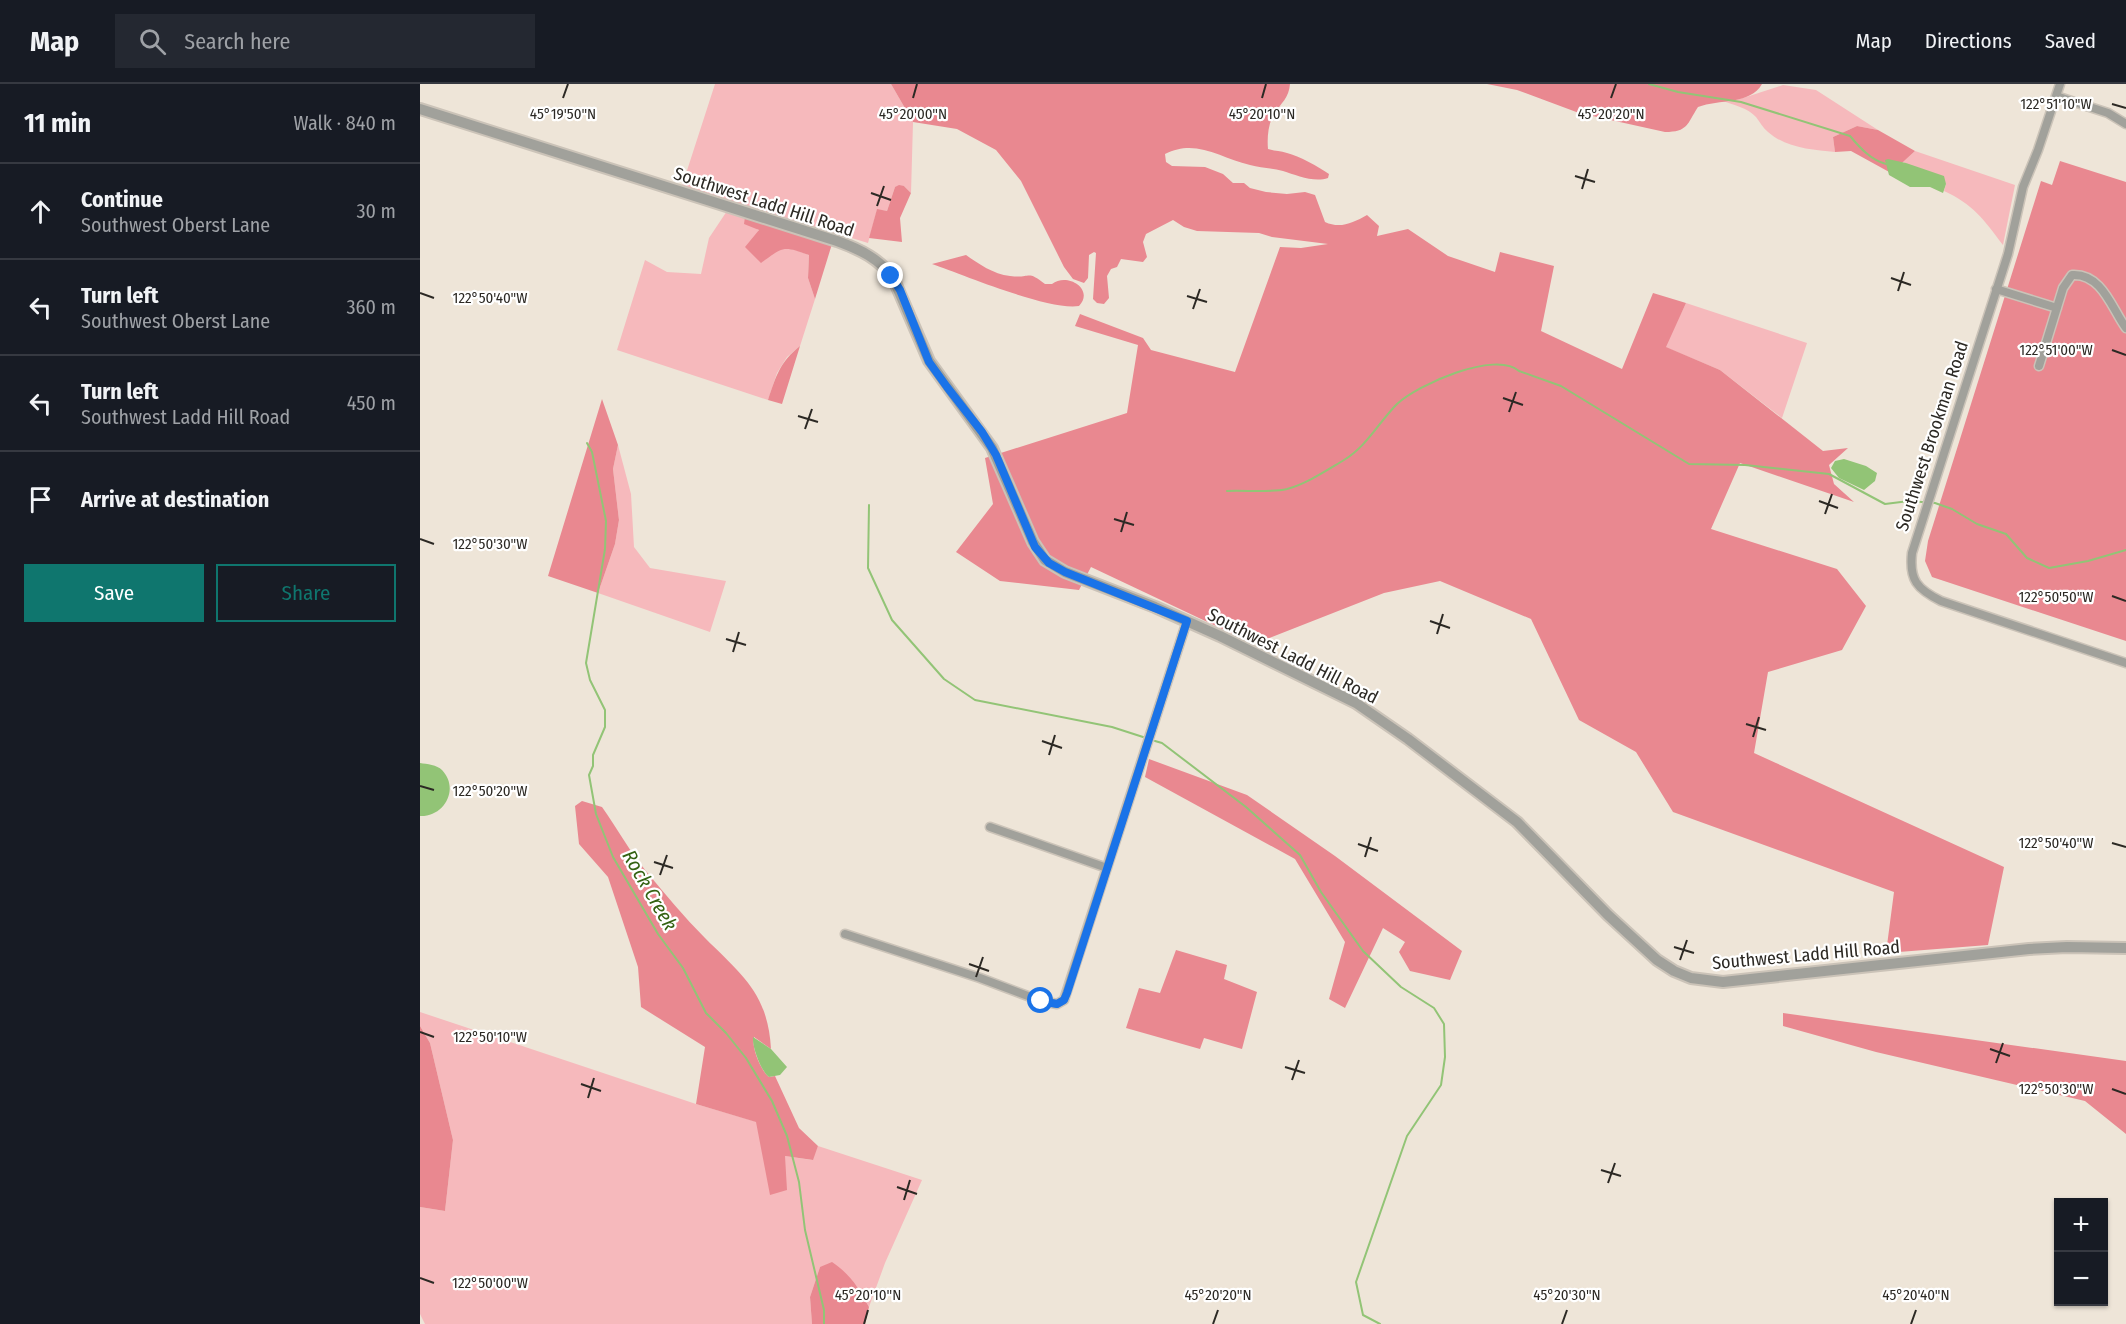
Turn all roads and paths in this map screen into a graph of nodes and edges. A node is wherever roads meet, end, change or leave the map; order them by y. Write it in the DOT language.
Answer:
graph roads {
  1 [pos="2060,84"];
  2 [pos="2056,96"];
  3 [pos="420,110"];
  4 [pos="2126,124"];
  5 [pos="1996,289"];
  6 [pos="2057,308"];
  7 [pos="2126,328"];
  8 [pos="2039,366"];
  9 [pos="1187,621"];
  10 [pos="2126,663"];
  11 [pos="990,827"];
  12 [pos="1107,867"];
  13 [pos="845,934"];
  14 [pos="2126,948"];
  1 -- 2 [label="street, Southwest Brookman Road"];
  2 -- 4 [label="street"];
  2 -- 5 [label="street, Southwest Brookman Road"];
  3 -- 9 [label="street, Southwest Ladd Hill Road"];
  5 -- 6 [label="street"];
  5 -- 10 [label="street, Southwest Brookman Road"];
  6 -- 7 [label="street"];
  6 -- 8 [label="street"];
  9 -- 12 [label="street"];
  9 -- 14 [label="street, Southwest Ladd Hill Road"];
  11 -- 12 [label="street"];
  12 -- 13 [label="street"];
}
